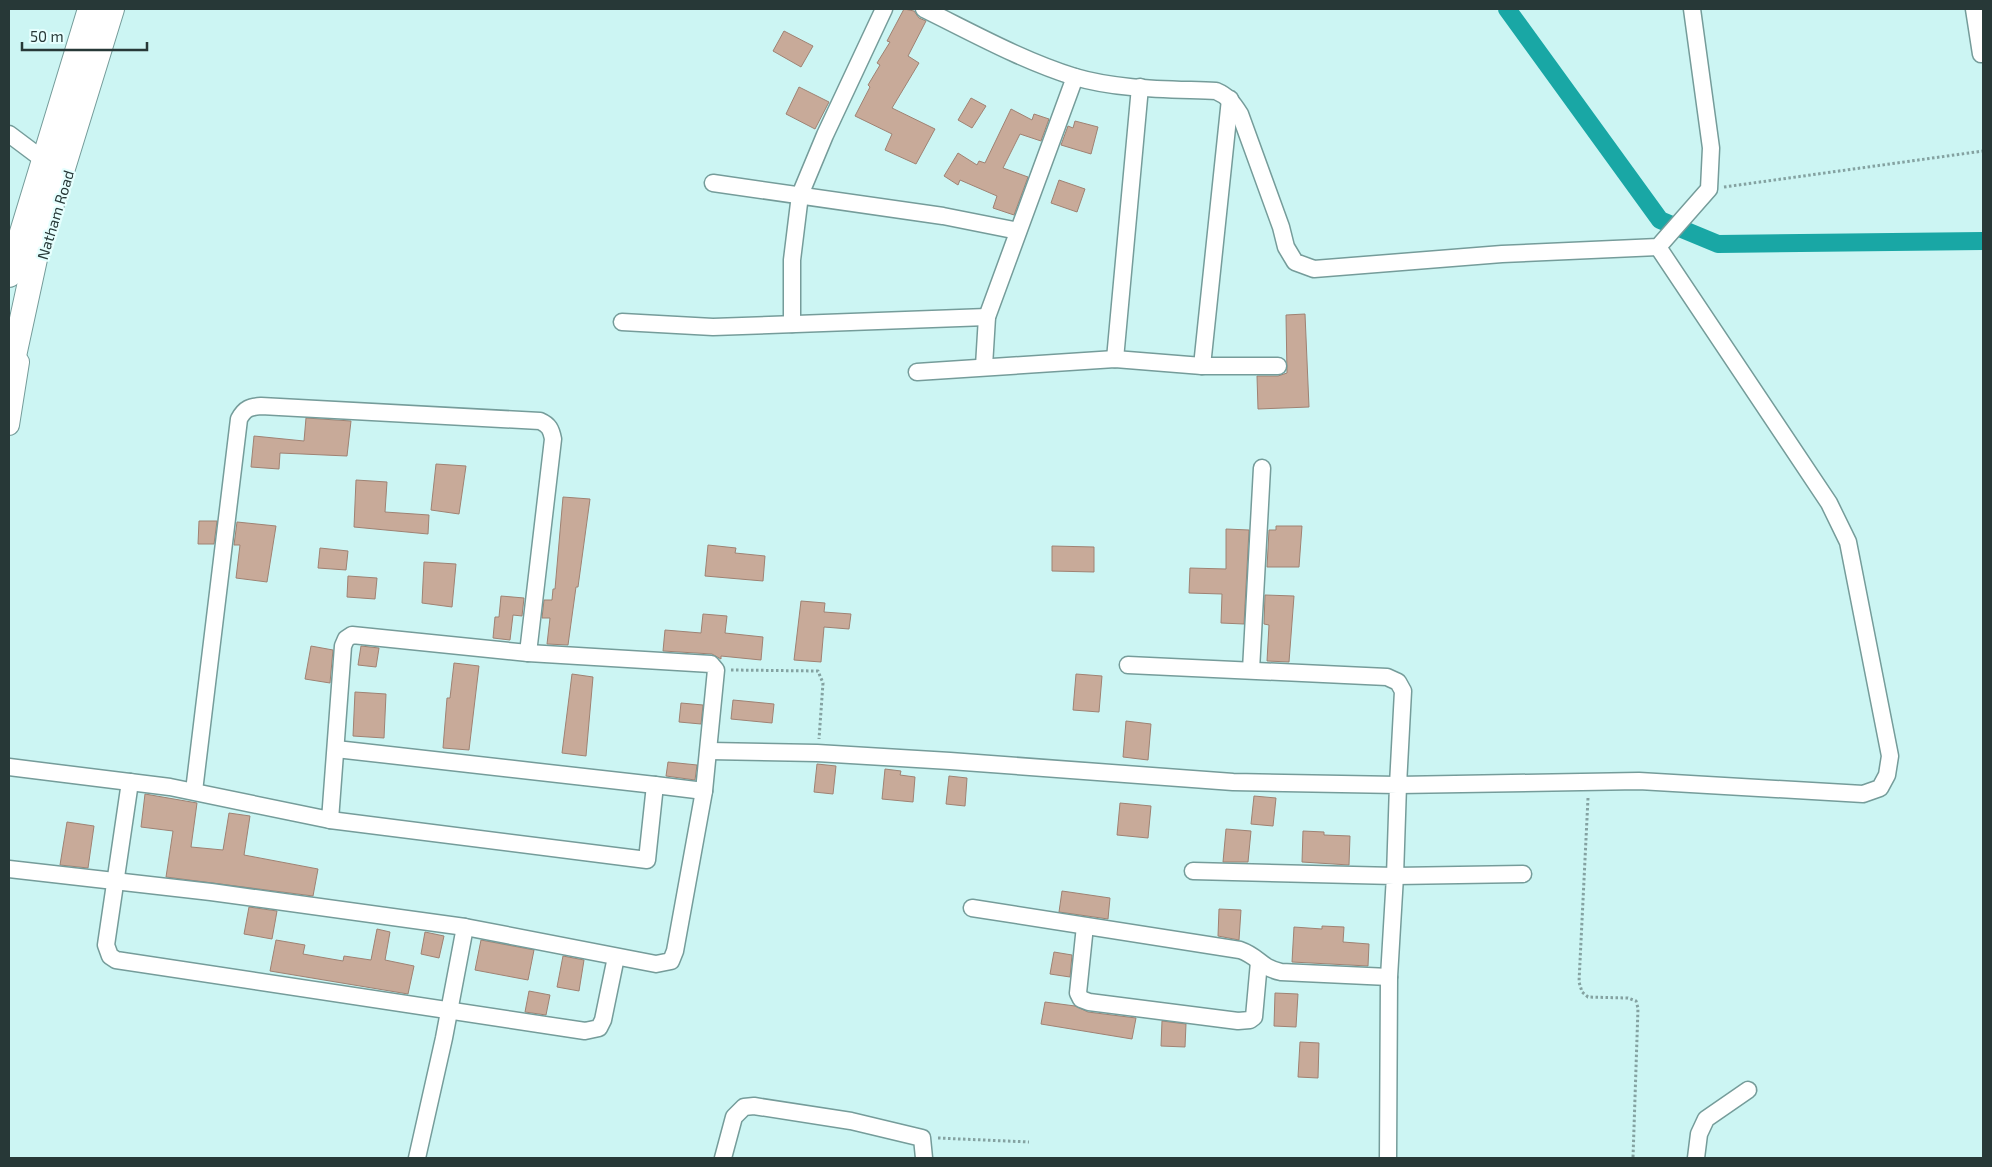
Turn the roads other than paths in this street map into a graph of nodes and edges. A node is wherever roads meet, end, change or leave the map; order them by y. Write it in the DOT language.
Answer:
graph roads {
  1 [pos="83,9"];
  2 [pos="90,9"];
  3 [pos="112,9"];
  4 [pos="120,9"];
  5 [pos="884,9"];
  6 [pos="924,9"];
  7 [pos="1692,9"];
  8 [pos="1974,9"];
  9 [pos="1981,54"];
  10 [pos="1075,77"];
  11 [pos="1140,87"];
  12 [pos="1230,99"];
  13 [pos="9,134"];
  14 [pos="37,155"];
  15 [pos="713,183"];
  16 [pos="800,195"];
  17 [pos="1018,231"];
  18 [pos="1661,242"];
  19 [pos="9,248"];
  20 [pos="9,275"];
  21 [pos="987,317"];
  22 [pos="622,322"];
  23 [pos="792,324"];
  24 [pos="1115,360"];
  25 [pos="984,366"];
  26 [pos="1202,366"];
  27 [pos="1278,366"];
  28 [pos="916,372"];
  29 [pos="9,379"];
  30 [pos="9,425"];
  31 [pos="1262,468"];
  32 [pos="528,653"];
  33 [pos="1128,665"];
  34 [pos="1251,670"];
  35 [pos="336,749"];
  36 [pos="708,751"];
  37 [pos="9,767"];
  38 [pos="130,782"];
  39 [pos="655,785"];
  40 [pos="1398,785"];
  41 [pos="194,791"];
  42 [pos="704,791"];
  43 [pos="330,820"];
  44 [pos="9,869"];
  45 [pos="1193,871"];
  46 [pos="1523,874"];
  47 [pos="1395,876"];
  48 [pos="115,881"];
  49 [pos="972,908"];
  50 [pos="1085,926"];
  51 [pos="465,927"];
  52 [pos="616,957"];
  53 [pos="1259,962"];
  54 [pos="1389,977"];
  55 [pos="448,1010"];
  56 [pos="1748,1090"];
  57 [pos="417,1158"];
  58 [pos="723,1158"];
  59 [pos="924,1158"];
  60 [pos="1388,1158"];
  61 [pos="1696,1158"];
  1 -- 14 [label="main road"];
  2 -- 20 [label="highway"];
  3 -- 29 [label="highway"];
  4 -- 30 [label="main road, Natham Road"];
  5 -- 16 [label="street"];
  6 -- 10 [label="street"];
  7 -- 18 [label="street"];
  8 -- 9 [label="street"];
  10 -- 11 [label="street"];
  10 -- 17 [label="street"];
  11 -- 12 [label="street"];
  11 -- 24 [label="street"];
  12 -- 18 [label="street"];
  12 -- 26 [label="street"];
  13 -- 14 [label="street"];
  14 -- 19 [label="main road"];
  15 -- 16 [label="street"];
  16 -- 17 [label="street"];
  16 -- 23 [label="street"];
  17 -- 21 [label="street"];
  18 -- 40 [label="street"];
  21 -- 23 [label="street"];
  21 -- 25 [label="street"];
  22 -- 23 [label="street"];
  24 -- 25 [label="street"];
  24 -- 26 [label="street"];
  25 -- 28 [label="street"];
  26 -- 27 [label="street"];
  31 -- 34 [label="street"];
  32 -- 35 [label="street"];
  32 -- 36 [label="street"];
  32 -- 41 [label="street"];
  33 -- 34 [label="street"];
  34 -- 40 [label="street"];
  35 -- 39 [label="street"];
  35 -- 43 [label="street"];
  36 -- 40 [label="street"];
  36 -- 42 [label="street"];
  37 -- 38 [label="street"];
  38 -- 41 [label="street"];
  38 -- 48 [label="street"];
  39 -- 42 [label="street"];
  39 -- 43 [label="street"];
  40 -- 47 [label="street"];
  41 -- 43 [label="street"];
  42 -- 52 [label="street"];
  44 -- 48 [label="street"];
  45 -- 47 [label="street"];
  46 -- 47 [label="street"];
  47 -- 54 [label="street"];
  48 -- 51 [label="street"];
  48 -- 55 [label="street"];
  49 -- 50 [label="street"];
  50 -- 53 [label="street"];
  50 -- 53 [label="street"];
  51 -- 52 [label="street"];
  51 -- 55 [label="street"];
  52 -- 55 [label="street"];
  53 -- 54 [label="street"];
  54 -- 60 [label="street"];
  55 -- 57 [label="street"];
  56 -- 61 [label="street"];
  58 -- 59 [label="street"];
}
